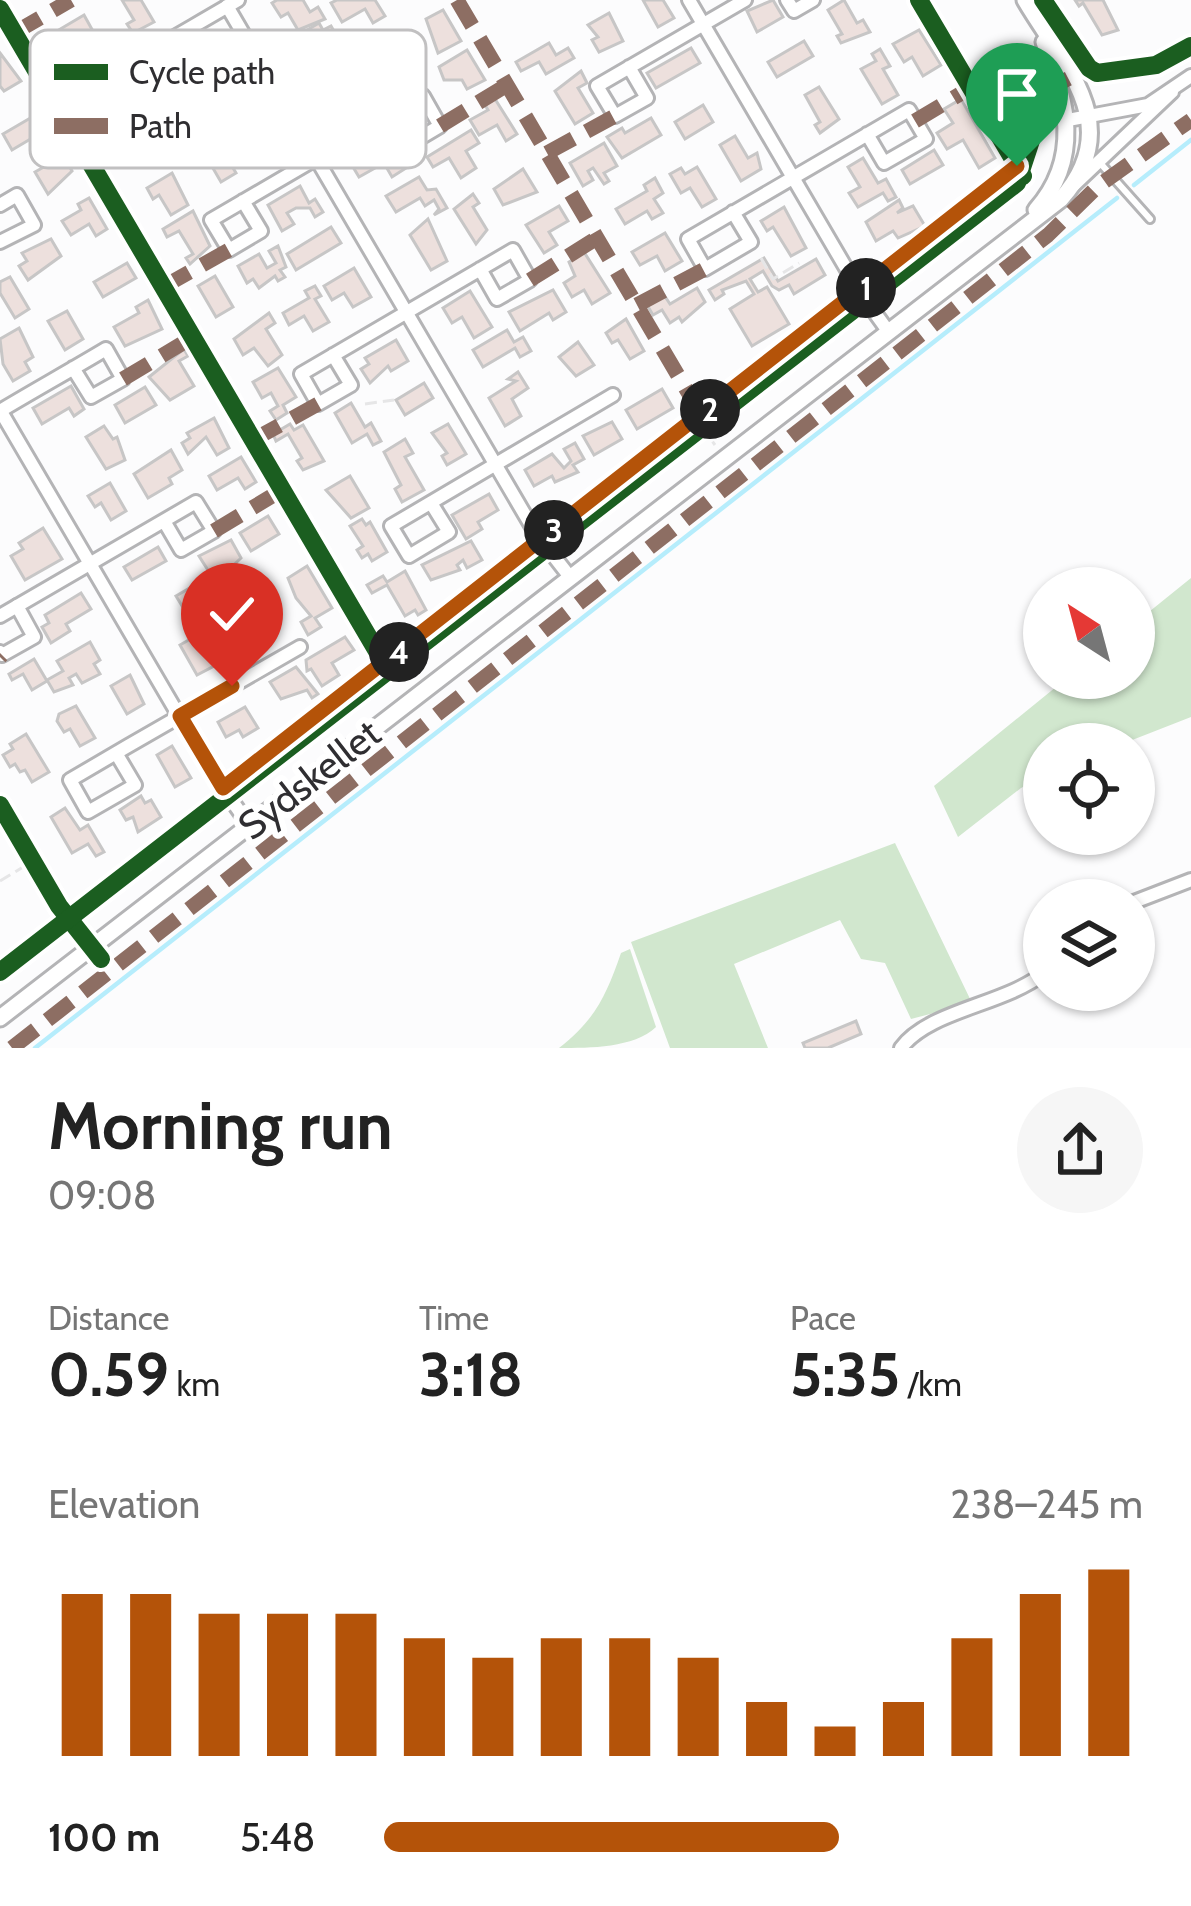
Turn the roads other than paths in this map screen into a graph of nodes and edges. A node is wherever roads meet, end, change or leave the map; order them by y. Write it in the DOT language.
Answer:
graph roads {
  1 [pos="689,0"];
  2 [pos="745,0"];
  3 [pos="787,0"];
  4 [pos="813,0"];
  5 [pos="1025,0"];
  6 [pos="233,3"];
  7 [pos="1035,17"];
  8 [pos="703,25"];
  9 [pos="187,30"];
  10 [pos="248,30"];
  11 [pos="629,68"];
  12 [pos="1191,76"];
  13 [pos="1172,92"];
  14 [pos="1089,116"];
  15 [pos="1068,120"];
  16 [pos="867,134"];
  17 [pos="1101,164"];
  18 [pos="300,168"];
  19 [pos="323,168"];
  20 [pos="793,177"];
  21 [pos="1071,188"];
  22 [pos="244,201"];
  23 [pos="0,205"];
  24 [pos="734,212"];
  25 [pos="1150,219"];
  26 [pos="1015,231"];
  27 [pos="0,242"];
  28 [pos="480,269"];
  29 [pos="407,312"];
  30 [pos="888,331"];
  31 [pos="333,355"];
  32 [pos="74,368"];
  33 [pos="613,394"];
  34 [pos="0,410"];
  35 [pos="496,464"];
  36 [pos="431,502"];
  37 [pos="164,520"];
  38 [pos="90,563"];
  39 [pos="569,577"];
  40 [pos="17,607"];
  41 [pos="0,616"];
  42 [pos="300,647"];
  43 [pos="0,652"];
  44 [pos="180,716"];
  45 [pos="116,753"];
  46 [pos="249,826"];
  47 [pos="1191,880"];
  48 [pos="1155,894"];
  49 [pos="1023,986"];
  50 [pos="0,1018"];
  51 [pos="901,1048"];
  1 -- 8 [label="street"];
  2 -- 8 [label="street"];
  3 -- 4 [label="street"];
  5 -- 7 [label="street"];
  6 -- 9 [label="street"];
  6 -- 10 [label="street"];
  7 -- 14 [label="street"];
  7 -- 15 [label="street"];
  8 -- 11 [label="street"];
  8 -- 20 [label="street"];
  12 -- 13 [label="street, Sydskellet"];
  13 -- 14 [label="street, Sydskellet"];
  13 -- 17 [label="street, Sydskellet"];
  14 -- 15 [label="street, Sydskellet"];
  14 -- 21 [label="street"];
  15 -- 26 [label="street, Sydskellet"];
  16 -- 16 [label="street"];
  16 -- 20 [label="street"];
  17 -- 21 [label="street, Sydskellet"];
  17 -- 25 [label="lane"];
  18 -- 22 [label="street"];
  19 -- 29 [label="street"];
  20 -- 24 [label="street"];
  20 -- 30 [label="street"];
  21 -- 26 [label="street, Sydskellet"];
  23 -- 27 [label="street"];
  24 -- 24 [label="street"];
  26 -- 30 [label="street, Sydskellet"];
  28 -- 29 [label="street"];
  29 -- 31 [label="street"];
  29 -- 35 [label="street"];
  30 -- 39 [label="street, Sydskellet"];
  32 -- 34 [label="street"];
  33 -- 35 [label="street"];
  34 -- 38 [label="street"];
  35 -- 36 [label="street"];
  35 -- 39 [label="street"];
  36 -- 36 [label="street"];
  37 -- 38 [label="street"];
  38 -- 40 [label="street"];
  38 -- 44 [label="street"];
  39 -- 46 [label="street, Sydskellet"];
  40 -- 41 [label="street"];
  40 -- 43 [label="street"];
  42 -- 44 [label="street"];
  44 -- 45 [label="street"];
  44 -- 46 [label="street"];
  45 -- 45 [label="street"];
  46 -- 50 [label="street, Sydskellet"];
  47 -- 48 [label="street"];
  49 -- 51 [label="street"];
}
